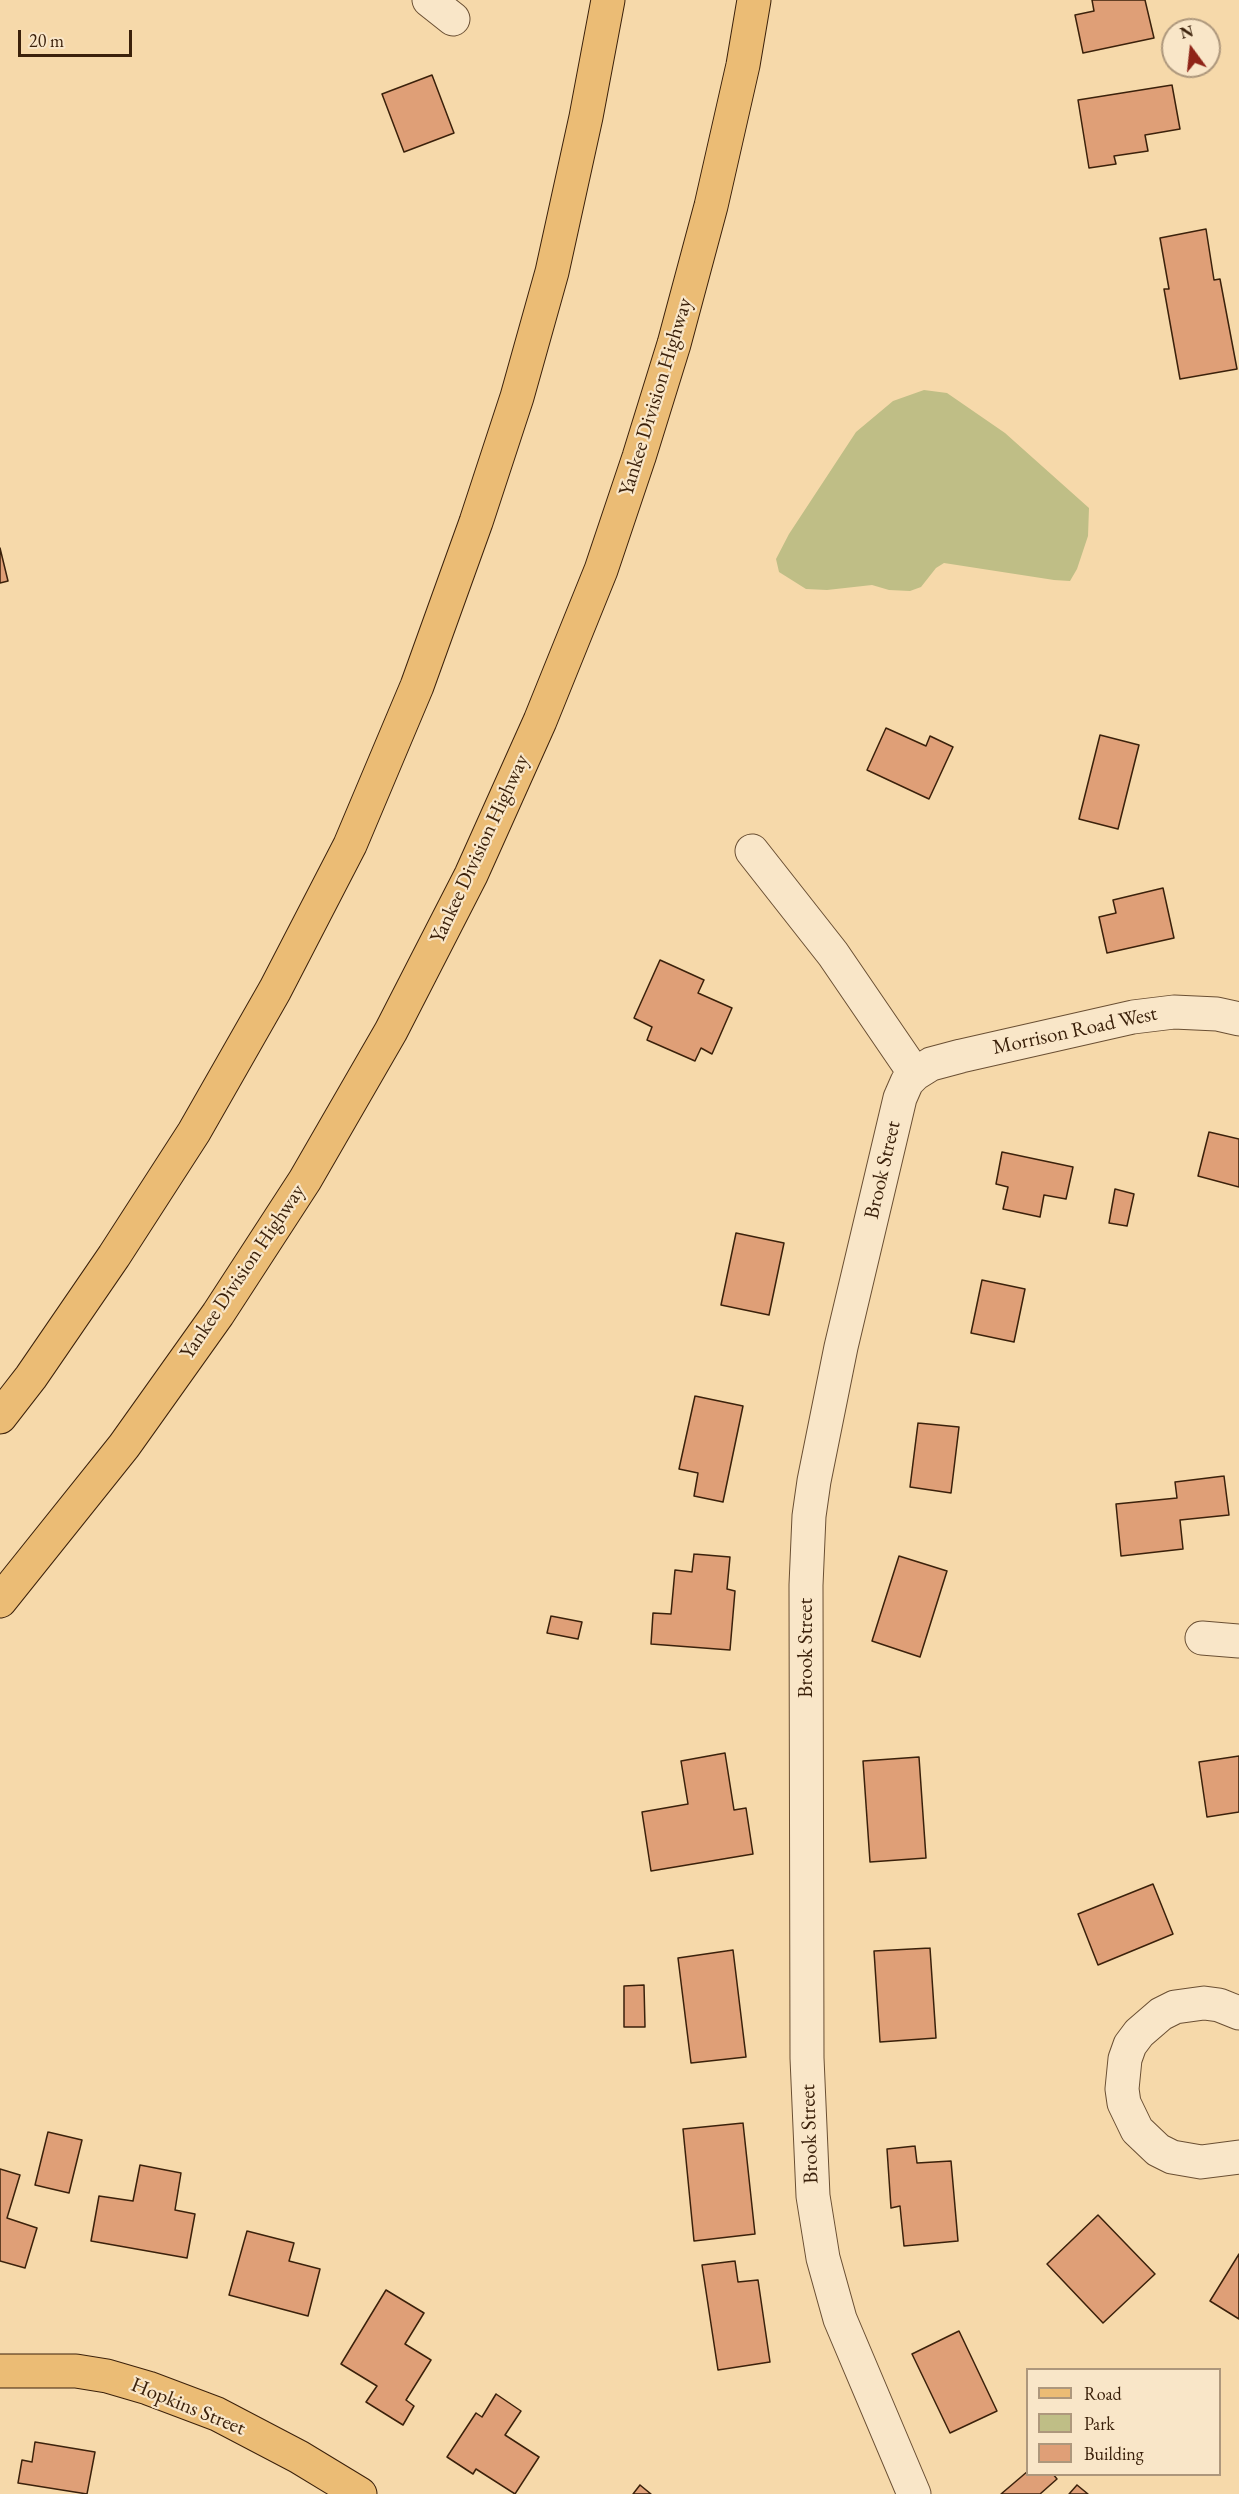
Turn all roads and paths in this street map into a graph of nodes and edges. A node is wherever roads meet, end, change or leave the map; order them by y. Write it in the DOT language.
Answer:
graph roads {
  1 [pos="608,0"];
  2 [pos="754,0"];
  3 [pos="752,851"];
  4 [pos="1239,1019"];
  5 [pos="915,1074"];
  6 [pos="0,1418"];
  7 [pos="0,1601"];
  8 [pos="1202,1638"];
  9 [pos="1239,1641"];
  10 [pos="1239,2013"];
  11 [pos="1239,2157"];
  12 [pos="0,2371"];
  13 [pos="360,2494"];
  14 [pos="914,2494"];
  1 -- 6 [label="main road"];
  2 -- 7 [label="main road, Yankee Division Highway"];
  3 -- 5 [label="street"];
  4 -- 5 [label="street, Morrison Road West"];
  5 -- 14 [label="street, Brook Street"];
  8 -- 9 [label="street"];
  10 -- 11 [label="street"];
  12 -- 13 [label="main road, Hopkins Street"];
}
